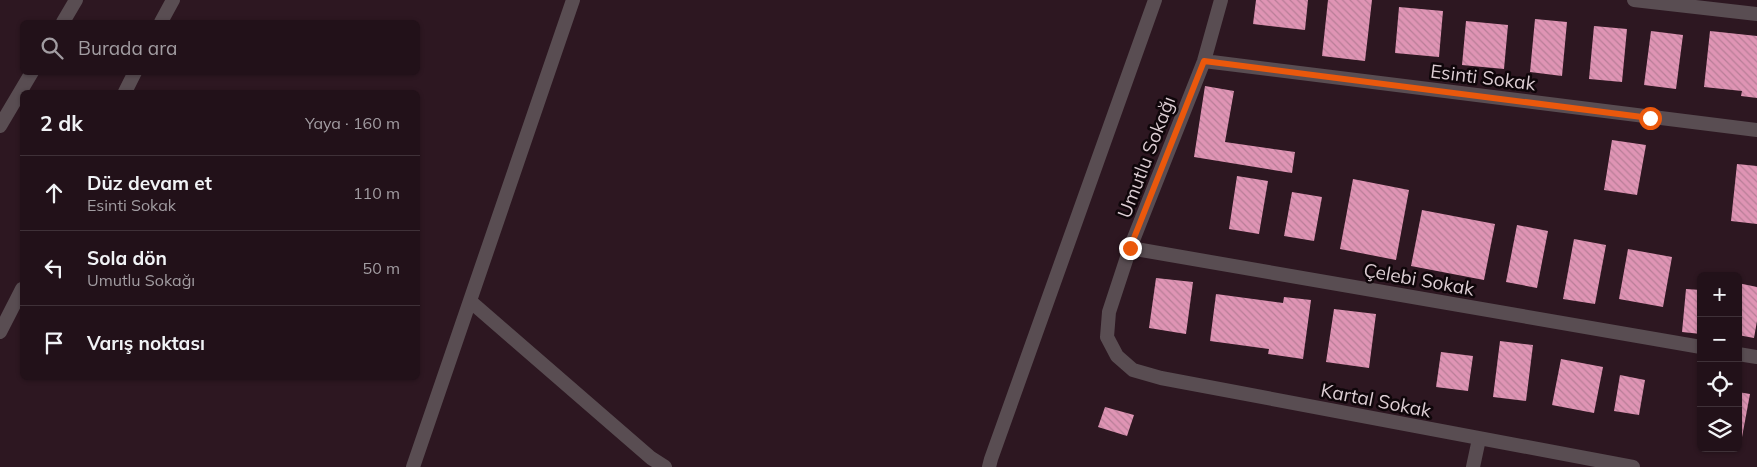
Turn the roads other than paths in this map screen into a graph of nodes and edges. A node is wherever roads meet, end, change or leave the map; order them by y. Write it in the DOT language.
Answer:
graph roads {
  1 [pos="76,0"];
  2 [pos="173,0"];
  3 [pos="573,0"];
  4 [pos="1155,0"];
  5 [pos="1222,0"];
  6 [pos="1634,0"];
  7 [pos="1757,14"];
  8 [pos="63,20"];
  9 [pos="162,20"];
  10 [pos="1204,61"];
  11 [pos="30,75"];
  12 [pos="134,75"];
  13 [pos="21,90"];
  14 [pos="126,90"];
  15 [pos="20,92"];
  16 [pos="0,126"];
  17 [pos="1757,130"];
  18 [pos="1130,248"];
  19 [pos="20,293"];
  20 [pos="470,302"];
  21 [pos="0,332"];
  22 [pos="1697,346"];
  23 [pos="1742,355"];
  24 [pos="1117,356"];
  25 [pos="1757,357"];
  26 [pos="1479,439"];
  27 [pos="649,462"];
  28 [pos="413,467"];
  29 [pos="665,467"];
  30 [pos="989,467"];
  31 [pos="1473,467"];
  32 [pos="1633,467"];
  1 -- 8 [label="street"];
  2 -- 9 [label="street"];
  3 -- 20 [label="street"];
  4 -- 30 [label="street"];
  5 -- 10 [label="street, Umutlu Sokağı"];
  6 -- 7 [label="street"];
  10 -- 17 [label="street, Esinti Sokak"];
  10 -- 18 [label="street, Umutlu Sokağı"];
  11 -- 13 [label="street"];
  12 -- 14 [label="street"];
  15 -- 16 [label="street"];
  18 -- 22 [label="street, Çelebi Sokak"];
  18 -- 24 [label="street, Umutlu Sokağı"];
  19 -- 21 [label="street"];
  20 -- 27 [label="street"];
  20 -- 28 [label="street"];
  23 -- 25 [label="street"];
  24 -- 26 [label="street, Kartal Sokak"];
  26 -- 31 [label="street"];
  26 -- 32 [label="street, Kartal Sokak"];
  27 -- 29 [label="street"];
}
